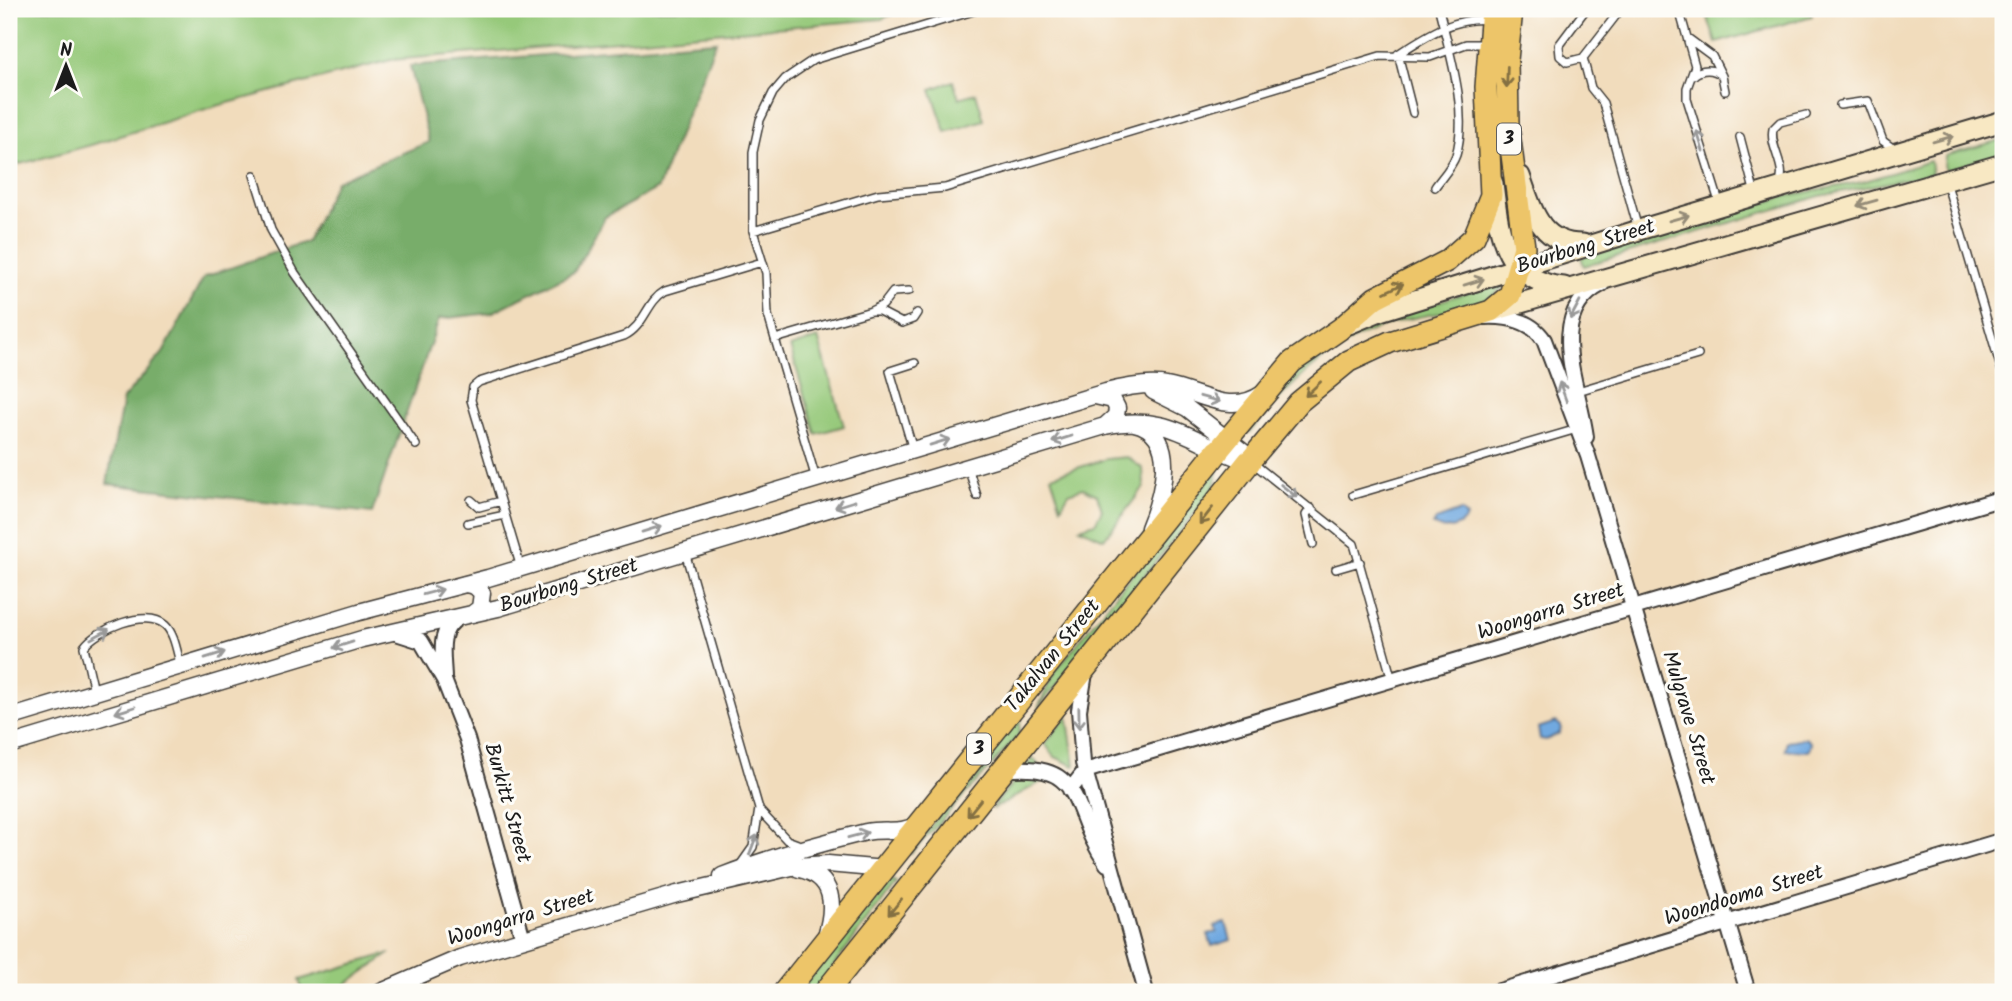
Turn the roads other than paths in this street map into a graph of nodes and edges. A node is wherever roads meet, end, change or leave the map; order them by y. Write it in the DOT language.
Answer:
graph roads {
  1 [pos="980,9"];
  2 [pos="1439,9"];
  3 [pos="1512,9"];
  4 [pos="1586,9"];
  5 [pos="1622,9"];
  6 [pos="1679,9"];
  7 [pos="1491,14"];
  8 [pos="1444,28"];
  9 [pos="1509,34"];
  10 [pos="1688,39"];
  11 [pos="1488,44"];
  12 [pos="1448,50"];
  13 [pos="1398,54"];
  14 [pos="1583,58"];
  15 [pos="1722,76"];
  16 [pos="1692,77"];
  17 [pos="1725,90"];
  18 [pos="1840,105"];
  19 [pos="1413,113"];
  20 [pos="1806,115"];
  21 [pos="2003,121"];
  22 [pos="1740,137"];
  23 [pos="1510,148"];
  24 [pos="1904,150"];
  25 [pos="2003,164"];
  26 [pos="1491,172"];
  27 [pos="254,175"];
  28 [pos="1945,181"];
  29 [pos="1435,187"];
  30 [pos="1764,192"];
  31 [pos="1720,206"];
  32 [pos="1639,230"];
  33 [pos="753,231"];
  34 [pos="1593,244"];
  35 [pos="762,262"];
  36 [pos="1520,268"];
  37 [pos="1628,271"];
  38 [pos="1572,288"];
  39 [pos="909,291"];
  40 [pos="871,311"];
  41 [pos="1490,311"];
  42 [pos="917,313"];
  43 [pos="1469,317"];
  44 [pos="1340,329"];
  45 [pos="775,339"];
  46 [pos="1698,355"];
  47 [pos="915,363"];
  48 [pos="2003,375"];
  49 [pos="1120,388"];
  50 [pos="1578,391"];
  51 [pos="1265,392"];
  52 [pos="1095,396"];
  53 [pos="1128,422"];
  54 [pos="1105,426"];
  55 [pos="1577,429"];
  56 [pos="416,445"];
  57 [pos="1222,445"];
  58 [pos="914,450"];
  59 [pos="1588,456"];
  60 [pos="1250,461"];
  61 [pos="968,467"];
  62 [pos="817,480"];
  63 [pos="923,481"];
  64 [pos="1353,495"];
  65 [pos="977,496"];
  66 [pos="2003,498"];
  67 [pos="471,500"];
  68 [pos="501,501"];
  69 [pos="716,510"];
  70 [pos="1308,511"];
  71 [pos="505,514"];
  72 [pos="468,523"];
  73 [pos="725,540"];
  74 [pos="1313,544"];
  75 [pos="1142,546"];
  76 [pos="685,552"];
  77 [pos="1360,562"];
  78 [pos="521,568"];
  79 [pos="1336,569"];
  80 [pos="465,584"];
  81 [pos="372,608"];
  82 [pos="1634,609"];
  83 [pos="465,615"];
  84 [pos="393,632"];
  85 [pos="377,636"];
  86 [pos="1088,665"];
  87 [pos="181,666"];
  88 [pos="444,680"];
  89 [pos="1392,681"];
  90 [pos="94,692"];
  91 [pos="9,718"];
  92 [pos="9,745"];
  93 [pos="1110,764"];
  94 [pos="1004,770"];
  95 [pos="1085,771"];
  96 [pos="1070,790"];
  97 [pos="759,809"];
  98 [pos="1095,809"];
  99 [pos="921,822"];
  100 [pos="2003,840"];
  101 [pos="823,844"];
  102 [pos="937,853"];
  103 [pos="783,869"];
  104 [pos="884,869"];
  105 [pos="1112,871"];
  106 [pos="730,873"];
  107 [pos="677,894"];
  108 [pos="1727,923"];
  109 [pos="523,939"];
  110 [pos="823,945"];
  111 [pos="381,992"];
  112 [pos="785,992"];
  113 [pos="826,992"];
  114 [pos="1146,992"];
  115 [pos="1496,992"];
  116 [pos="1748,992"];
  1 -- 33 [label="lane"];
  2 -- 8 [label="lane"];
  3 -- 9 [label="main road, 3"];
  4 -- 14 [label="lane"];
  5 -- 14 [label="lane"];
  6 -- 10 [label="lane"];
  7 -- 8 [label="lane"];
  7 -- 9 [label="lane"];
  7 -- 11 [label="main road, 3"];
  8 -- 12 [label="lane"];
  8 -- 13 [label="lane"];
  9 -- 11 [label="lane"];
  9 -- 23 [label="main road, 3, one-way"];
  10 -- 15 [label="lane"];
  10 -- 16 [label="lane"];
  11 -- 12 [label="lane"];
  11 -- 26 [label="main road, 3"];
  12 -- 13 [label="lane"];
  12 -- 29 [label="lane"];
  13 -- 19 [label="lane"];
  13 -- 33 [label="lane"];
  14 -- 32 [label="lane"];
  15 -- 16 [label="lane"];
  15 -- 17 [label="lane"];
  31 -- 16 [label="lane, one-way"];
  18 -- 24 [label="lane"];
  20 -- 30 [label="lane"];
  24 -- 21 [label="main road, Bourbong Street, one-way"];
  22 -- 30 [label="lane"];
  23 -- 34 [label="main road"];
  23 -- 36 [label="main road, 3"];
  24 -- 30 [label="main road, Bourbong Street"];
  25 -- 28 [label="main road, Bourbong Street"];
  26 -- 36 [label="main road, 3"];
  44 -- 26 [label="main road, 3, one-way"];
  27 -- 56 [label="lane"];
  28 -- 37 [label="main road, Bourbong Street, one-way"];
  28 -- 48 [label="lane"];
  30 -- 31 [label="main road, Bourbong Street"];
  32 -- 31 [label="main road, Bourbong Street, one-way"];
  32 -- 34 [label="main road, Bourbong Street"];
  33 -- 35 [label="lane"];
  34 -- 36 [label="main road, Bourbong Street"];
  35 -- 45 [label="lane"];
  35 -- 68 [label="lane"];
  36 -- 38 [label="main road"];
  36 -- 41 [label="main road, 3"];
  44 -- 36 [label="main road, Bourbong Street / 3, one-way"];
  37 -- 38 [label="main road, Bourbong Street"];
  37 -- 50 [label="street, Mulgrave Street, one-way"];
  38 -- 41 [label="main road, Bourbong Street"];
  39 -- 40 [label="lane"];
  40 -- 42 [label="lane"];
  40 -- 45 [label="lane"];
  41 -- 43 [label="main road, Bourbong Street / 3"];
  55 -- 43 [label="street, Mulgrave Street, one-way"];
  43 -- 60 [label="main road, Bourbong Street / 3, one-way"];
  44 -- 51 [label="main road, Bourbong Street / 3"];
  45 -- 62 [label="lane"];
  46 -- 50 [label="lane"];
  47 -- 58 [label="lane"];
  49 -- 51 [label="street, one-way"];
  49 -- 52 [label="street, Bourbong Street"];
  49 -- 57 [label="street"];
  50 -- 59 [label="street, Mulgrave Street"];
  51 -- 57 [label="main road, Bourbong Street / 3"];
  52 -- 54 [label="street"];
  58 -- 52 [label="street, Bourbong Street, one-way"];
  53 -- 54 [label="street, Bourbong Street"];
  53 -- 57 [label="street, Bourbong Street"];
  53 -- 75 [label="street"];
  54 -- 61 [label="street, Bourbong Street, one-way"];
  55 -- 59 [label="street, Mulgrave Street"];
  55 -- 64 [label="lane"];
  57 -- 60 [label="street"];
  57 -- 75 [label="highway, Takalvan Street / 3"];
  58 -- 62 [label="street, Bourbong Street"];
  58 -- 63 [label="street"];
  59 -- 82 [label="street, Mulgrave Street"];
  60 -- 70 [label="lane, one-way"];
  60 -- 86 [label="highway, Takalvan Street / 3, one-way"];
  61 -- 63 [label="street, Bourbong Street"];
  61 -- 65 [label="lane"];
  62 -- 69 [label="street, Bourbong Street"];
  63 -- 73 [label="street, Bourbong Street, one-way"];
  66 -- 82 [label="street, Woongarra Street"];
  67 -- 68 [label="lane"];
  68 -- 71 [label="lane"];
  69 -- 73 [label="street"];
  78 -- 69 [label="street, Bourbong Street, one-way"];
  70 -- 74 [label="lane"];
  70 -- 77 [label="lane"];
  71 -- 72 [label="lane"];
  71 -- 78 [label="lane"];
  73 -- 76 [label="street, Bourbong Street"];
  75 -- 99 [label="highway, Takalvan Street / 3"];
  76 -- 83 [label="street, Bourbong Street"];
  76 -- 97 [label="lane"];
  77 -- 79 [label="lane"];
  77 -- 89 [label="lane"];
  78 -- 80 [label="street, Bourbong Street"];
  81 -- 80 [label="street, Bourbong Street, one-way"];
  80 -- 83 [label="street"];
  81 -- 85 [label="street"];
  87 -- 81 [label="street, Bourbong Street, one-way"];
  82 -- 89 [label="street, Woongarra Street"];
  82 -- 108 [label="street, Mulgrave Street"];
  83 -- 84 [label="street, Bourbong Street"];
  83 -- 88 [label="street, Burkitt Street"];
  84 -- 85 [label="street, Bourbong Street"];
  84 -- 88 [label="street, Burkitt Street"];
  85 -- 92 [label="street, Bourbong Street, one-way"];
  86 -- 94 [label="highway, Takalvan Street / 3"];
  86 -- 95 [label="street, one-way"];
  87 -- 90 [label="street, Bourbong Street"];
  90 -- 87 [label="lane, one-way"];
  88 -- 109 [label="street, Burkitt Street"];
  89 -- 93 [label="street, Woongarra Street"];
  90 -- 91 [label="street, Bourbong Street"];
  93 -- 95 [label="street, Woongarra Street"];
  93 -- 98 [label="street"];
  94 -- 96 [label="street"];
  94 -- 102 [label="highway, Takalvan Street / 3, one-way"];
  95 -- 96 [label="street"];
  95 -- 98 [label="street"];
  96 -- 105 [label="street"];
  97 -- 101 [label="lane"];
  106 -- 97 [label="lane, one-way"];
  98 -- 105 [label="street"];
  101 -- 99 [label="street, Woongarra Street, one-way"];
  99 -- 104 [label="highway, Takalvan Street / 3"];
  100 -- 108 [label="street, Woondooma Street"];
  101 -- 106 [label="street, Woongarra Street"];
  102 -- 104 [label="highway"];
  102 -- 113 [label="highway, Takalvan Street / 3, one-way"];
  103 -- 104 [label="street, Woongarra Street"];
  103 -- 107 [label="street, Woongarra Street"];
  103 -- 110 [label="street, Woongarra Street"];
  104 -- 110 [label="highway, Takalvan Street / 3"];
  105 -- 114 [label="street"];
  106 -- 107 [label="street, Woongarra Street"];
  107 -- 109 [label="street, Woongarra Street"];
  108 -- 115 [label="street, Woondooma Street"];
  108 -- 116 [label="street, Mulgrave Street"];
  109 -- 111 [label="street, Woongarra Street"];
  110 -- 112 [label="highway, Takalvan Street / 3"];
}
